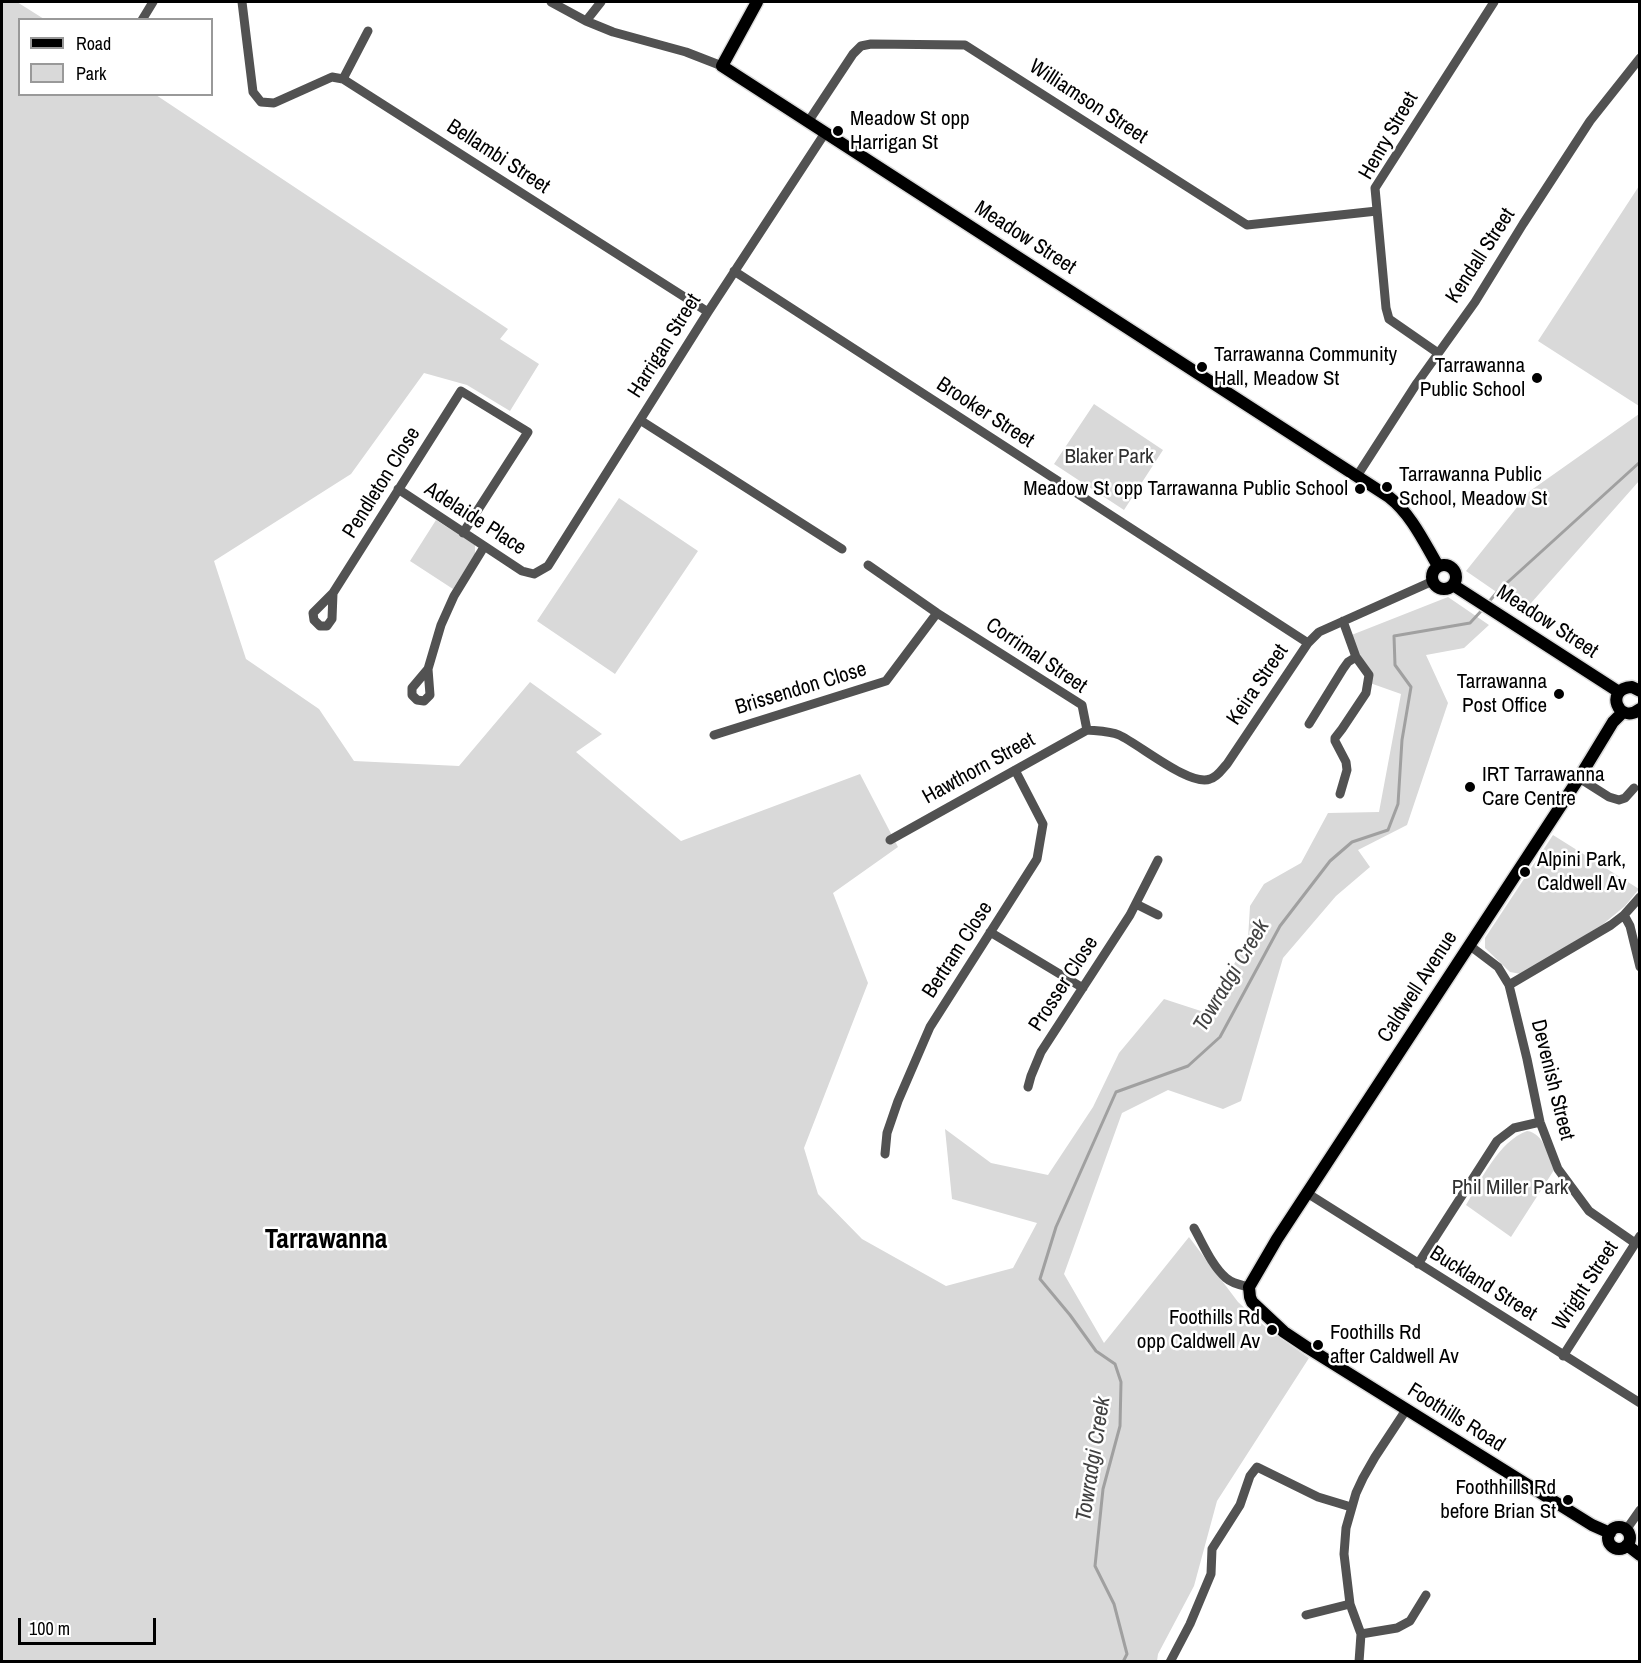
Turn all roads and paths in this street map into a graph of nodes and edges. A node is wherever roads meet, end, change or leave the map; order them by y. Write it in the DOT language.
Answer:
graph roads {
  1 [pos="153,2"];
  2 [pos="242,2"];
  3 [pos="551,2"];
  4 [pos="601,2"];
  5 [pos="757,2"];
  6 [pos="1494,2"];
  7 [pos="143,18"];
  8 [pos="586,21"];
  9 [pos="369,31"];
  10 [pos="1640,58"];
  11 [pos="722,66"];
  12 [pos="343,79"];
  13 [pos="808,122"];
  14 [pos="825,133"];
  15 [pos="1377,211"];
  16 [pos="734,272"];
  17 [pos="708,312"];
  18 [pos="1437,353"];
  19 [pos="640,420"];
  20 [pos="1357,476"];
  21 [pos="398,489"];
  22 [pos="463,533"];
  23 [pos="484,547"];
  24 [pos="842,549"];
  25 [pos="868,565"];
  26 [pos="1438,566"];
  27 [pos="534,574"];
  28 [pos="1433,581"];
  29 [pos="1453,585"];
  30 [pos="333,593"];
  31 [pos="938,613"];
  32 [pos="1343,621"];
  33 [pos="1308,643"];
  34 [pos="1356,657"];
  35 [pos="428,669"];
  36 [pos="1639,687"];
  37 [pos="1619,692"];
  38 [pos="1640,709"];
  39 [pos="1623,712"];
  40 [pos="1309,724"];
  41 [pos="1087,730"];
  42 [pos="714,735"];
  43 [pos="1014,770"];
  44 [pos="1579,778"];
  45 [pos="1634,789"];
  46 [pos="1340,794"];
  47 [pos="890,840"];
  48 [pos="1158,860"];
  49 [pos="1640,897"];
  50 [pos="1136,904"];
  51 [pos="1158,915"];
  52 [pos="1624,915"];
  53 [pos="990,932"];
  54 [pos="1469,945"];
  55 [pos="1640,967"];
  56 [pos="1509,985"];
  57 [pos="1083,988"];
  58 [pos="1028,1087"];
  59 [pos="1540,1122"];
  60 [pos="885,1154"];
  61 [pos="1307,1193"];
  62 [pos="1194,1228"];
  63 [pos="1637,1240"];
  64 [pos="1418,1264"];
  65 [pos="1249,1287"];
  66 [pos="1563,1356"];
  67 [pos="1640,1403"];
  68 [pos="1406,1410"];
  69 [pos="1351,1507"];
  70 [pos="1640,1510"];
  71 [pos="1626,1530"];
  72 [pos="1610,1533"];
  73 [pos="1627,1545"];
  74 [pos="1640,1555"];
  75 [pos="1426,1595"];
  76 [pos="1350,1604"];
  77 [pos="1306,1615"];
  78 [pos="1361,1634"];
  79 [pos="1170,1662"];
  80 [pos="1359,1662"];
  1 -- 7 [label="street"];
  2 -- 12 [label="street"];
  3 -- 8 [label="street, Meadow Street"];
  4 -- 8 [label="street"];
  5 -- 11 [label="main road"];
  6 -- 15 [label="street, Henry Street"];
  8 -- 11 [label="street, Meadow Street"];
  9 -- 12 [label="street"];
  10 -- 18 [label="street, Kendall Street"];
  11 -- 13 [label="main road, Meadow Street"];
  12 -- 17 [label="street, Bellambi Street"];
  13 -- 14 [label="main road, Meadow Street"];
  13 -- 15 [label="street, Williamson Street"];
  14 -- 16 [label="street, Harrigan Street"];
  14 -- 20 [label="main road, Meadow Street"];
  15 -- 18 [label="street, Henry Street"];
  16 -- 17 [label="street, Harrigan Street"];
  16 -- 33 [label="street, Brooker Street"];
  17 -- 19 [label="street, Harrigan Street"];
  18 -- 20 [label="street, Kendall Street"];
  19 -- 24 [label="street"];
  19 -- 27 [label="street, Harrigan Street"];
  20 -- 26 [label="main road, Meadow Street"];
  21 -- 22 [label="street, Adelaide Place"];
  21 -- 22 [label="street, Pendleton Close"];
  21 -- 30 [label="street, Pendleton Close"];
  22 -- 23 [label="street, Adelaide Place"];
  23 -- 27 [label="street, Adelaide Place"];
  23 -- 35 [label="street"];
  25 -- 31 [label="street, Corrimal Street"];
  26 -- 28 [label="main road"];
  26 -- 29 [label="main road"];
  28 -- 29 [label="main road"];
  28 -- 32 [label="street, Keira Street"];
  29 -- 37 [label="main road, Meadow Street"];
  31 -- 41 [label="street, Corrimal Street"];
  31 -- 42 [label="street, Brissendon Close"];
  32 -- 33 [label="street, Keira Street"];
  32 -- 34 [label="street"];
  33 -- 41 [label="street, Keira Street"];
  34 -- 40 [label="street"];
  34 -- 46 [label="street"];
  36 -- 37 [label="main road"];
  37 -- 39 [label="main road"];
  38 -- 39 [label="main road"];
  39 -- 44 [label="main road, Caldwell Avenue"];
  41 -- 43 [label="street, Hawthorn Street"];
  43 -- 47 [label="street, Hawthorn Street"];
  43 -- 53 [label="street, Bertram Close"];
  44 -- 45 [label="street"];
  44 -- 54 [label="main road, Caldwell Avenue"];
  48 -- 50 [label="street, Prosser Close"];
  49 -- 52 [label="street"];
  50 -- 51 [label="street"];
  50 -- 57 [label="street, Prosser Close"];
  52 -- 55 [label="street"];
  52 -- 56 [label="street"];
  53 -- 57 [label="street"];
  53 -- 60 [label="street, Bertram Close"];
  54 -- 56 [label="street, Devenish Street"];
  54 -- 61 [label="main road, Caldwell Avenue"];
  56 -- 59 [label="street, Devenish Street"];
  57 -- 58 [label="street, Prosser Close"];
  59 -- 63 [label="street, Devenish Street"];
  59 -- 64 [label="street"];
  61 -- 64 [label="street, Buckland Street"];
  61 -- 65 [label="main road, Caldwell Avenue"];
  62 -- 65 [label="street"];
  63 -- 66 [label="street, Wright Street"];
  64 -- 66 [label="street, Buckland Street"];
  65 -- 68 [label="main road, Foothills Road"];
  66 -- 67 [label="street, Buckland Street"];
  68 -- 69 [label="street"];
  68 -- 72 [label="main road, Foothills Road"];
  69 -- 76 [label="street"];
  69 -- 79 [label="street"];
  70 -- 71 [label="street"];
  71 -- 72 [label="main road"];
  71 -- 73 [label="main road"];
  72 -- 73 [label="main road"];
  73 -- 74 [label="main road"];
  75 -- 78 [label="street"];
  76 -- 77 [label="street"];
  76 -- 78 [label="street"];
  78 -- 80 [label="street"];
}
